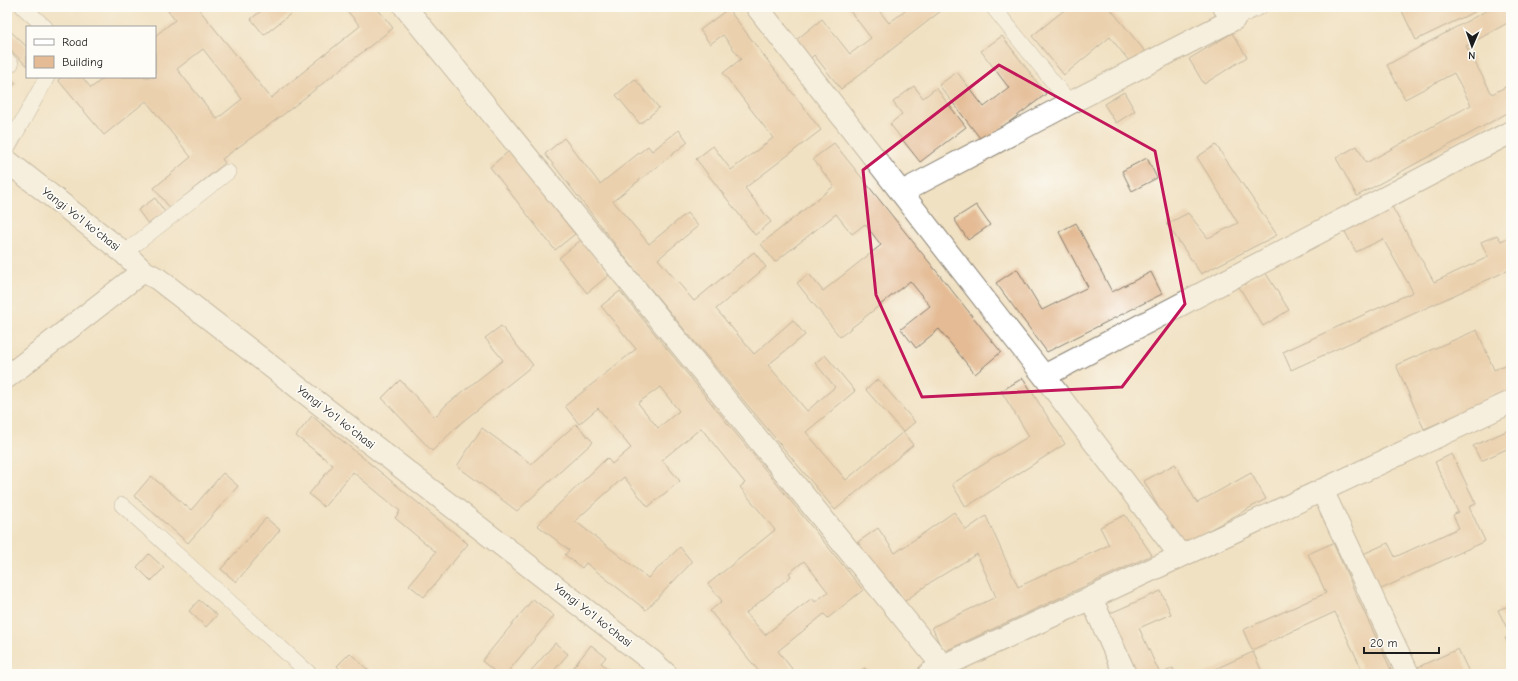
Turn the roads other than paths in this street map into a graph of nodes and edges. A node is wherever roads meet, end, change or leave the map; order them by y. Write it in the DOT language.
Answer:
graph roads {
  1 [pos="23,7"];
  2 [pos="405,7"];
  3 [pos="757,7"];
  4 [pos="993,7"];
  5 [pos="1260,7"];
  6 [pos="1229,13"];
  7 [pos="44,26"];
  8 [pos="46,78"];
  9 [pos="1070,103"];
  10 [pos="1511,132"];
  11 [pos="7,149"];
  12 [pos="7,161"];
  13 [pos="228,172"];
  14 [pos="902,192"];
  15 [pos="124,253"];
  16 [pos="142,271"];
  17 [pos="1044,376"];
  18 [pos="7,377"];
  19 [pos="1511,402"];
  20 [pos="1322,490"];
  21 [pos="122,505"];
  22 [pos="1180,555"];
  23 [pos="1091,598"];
  24 [pos="936,670"];
  25 [pos="310,674"];
  26 [pos="666,674"];
  27 [pos="1125,674"];
  28 [pos="1408,674"];
  1 -- 7 [label="lane"];
  2 -- 24 [label="street"];
  3 -- 14 [label="street"];
  4 -- 9 [label="lane"];
  5 -- 6 [label="lane"];
  6 -- 9 [label="street"];
  8 -- 11 [label="lane"];
  9 -- 14 [label="street"];
  10 -- 17 [label="street"];
  12 -- 15 [label="street, Yangi Yoʻl koʻchasi"];
  13 -- 15 [label="lane"];
  14 -- 17 [label="street"];
  15 -- 16 [label="street, Yangi Yoʻl koʻchasi"];
  16 -- 18 [label="street"];
  16 -- 26 [label="street, Yangi Yoʻl koʻchasi"];
  17 -- 22 [label="street"];
  19 -- 20 [label="street"];
  20 -- 22 [label="street"];
  20 -- 28 [label="street"];
  21 -- 25 [label="lane"];
  22 -- 23 [label="street"];
  23 -- 24 [label="street"];
  23 -- 27 [label="street"];
}
